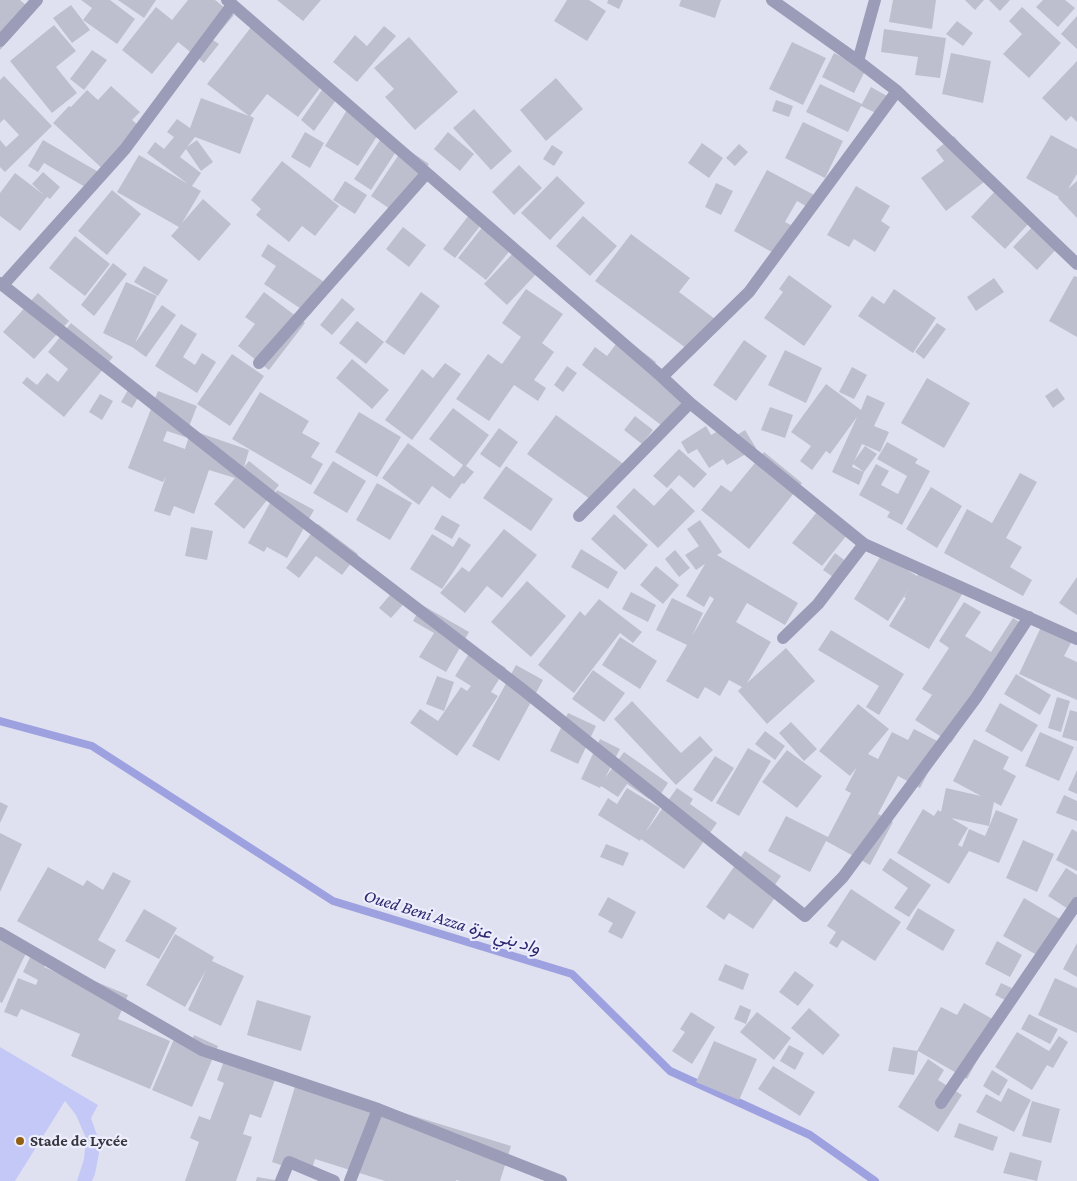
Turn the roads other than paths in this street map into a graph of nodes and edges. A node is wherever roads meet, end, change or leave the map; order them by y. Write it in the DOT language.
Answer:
graph roads {
  1 [pos="37,0"];
  2 [pos="772,0"];
  3 [pos="875,0"];
  4 [pos="230,3"];
  5 [pos="0,41"];
  6 [pos="858,61"];
  7 [pos="897,91"];
  8 [pos="426,174"];
  9 [pos="1077,264"];
  10 [pos="1,284"];
  11 [pos="259,363"];
  12 [pos="662,377"];
  13 [pos="690,403"];
  14 [pos="579,516"];
  15 [pos="864,544"];
  16 [pos="1029,617"];
  17 [pos="783,638"];
  18 [pos="1077,639"];
  19 [pos="1077,903"];
  20 [pos="0,933"];
  21 [pos="941,1103"];
  22 [pos="378,1109"];
  23 [pos="281,1181"];
  24 [pos="334,1181"];
  25 [pos="350,1181"];
  26 [pos="561,1181"];
  1 -- 5 [label="street"];
  2 -- 6 [label="street"];
  3 -- 6 [label="street"];
  4 -- 8 [label="street"];
  4 -- 10 [label="street"];
  6 -- 7 [label="street"];
  7 -- 9 [label="street"];
  7 -- 12 [label="street"];
  8 -- 11 [label="street"];
  8 -- 12 [label="street"];
  10 -- 16 [label="street"];
  12 -- 13 [label="street"];
  13 -- 14 [label="street"];
  13 -- 15 [label="street"];
  15 -- 16 [label="street"];
  15 -- 17 [label="street"];
  16 -- 18 [label="street"];
  19 -- 21 [label="street"];
  20 -- 22 [label="street"];
  22 -- 25 [label="street"];
  22 -- 26 [label="street"];
  23 -- 24 [label="street"];
}
